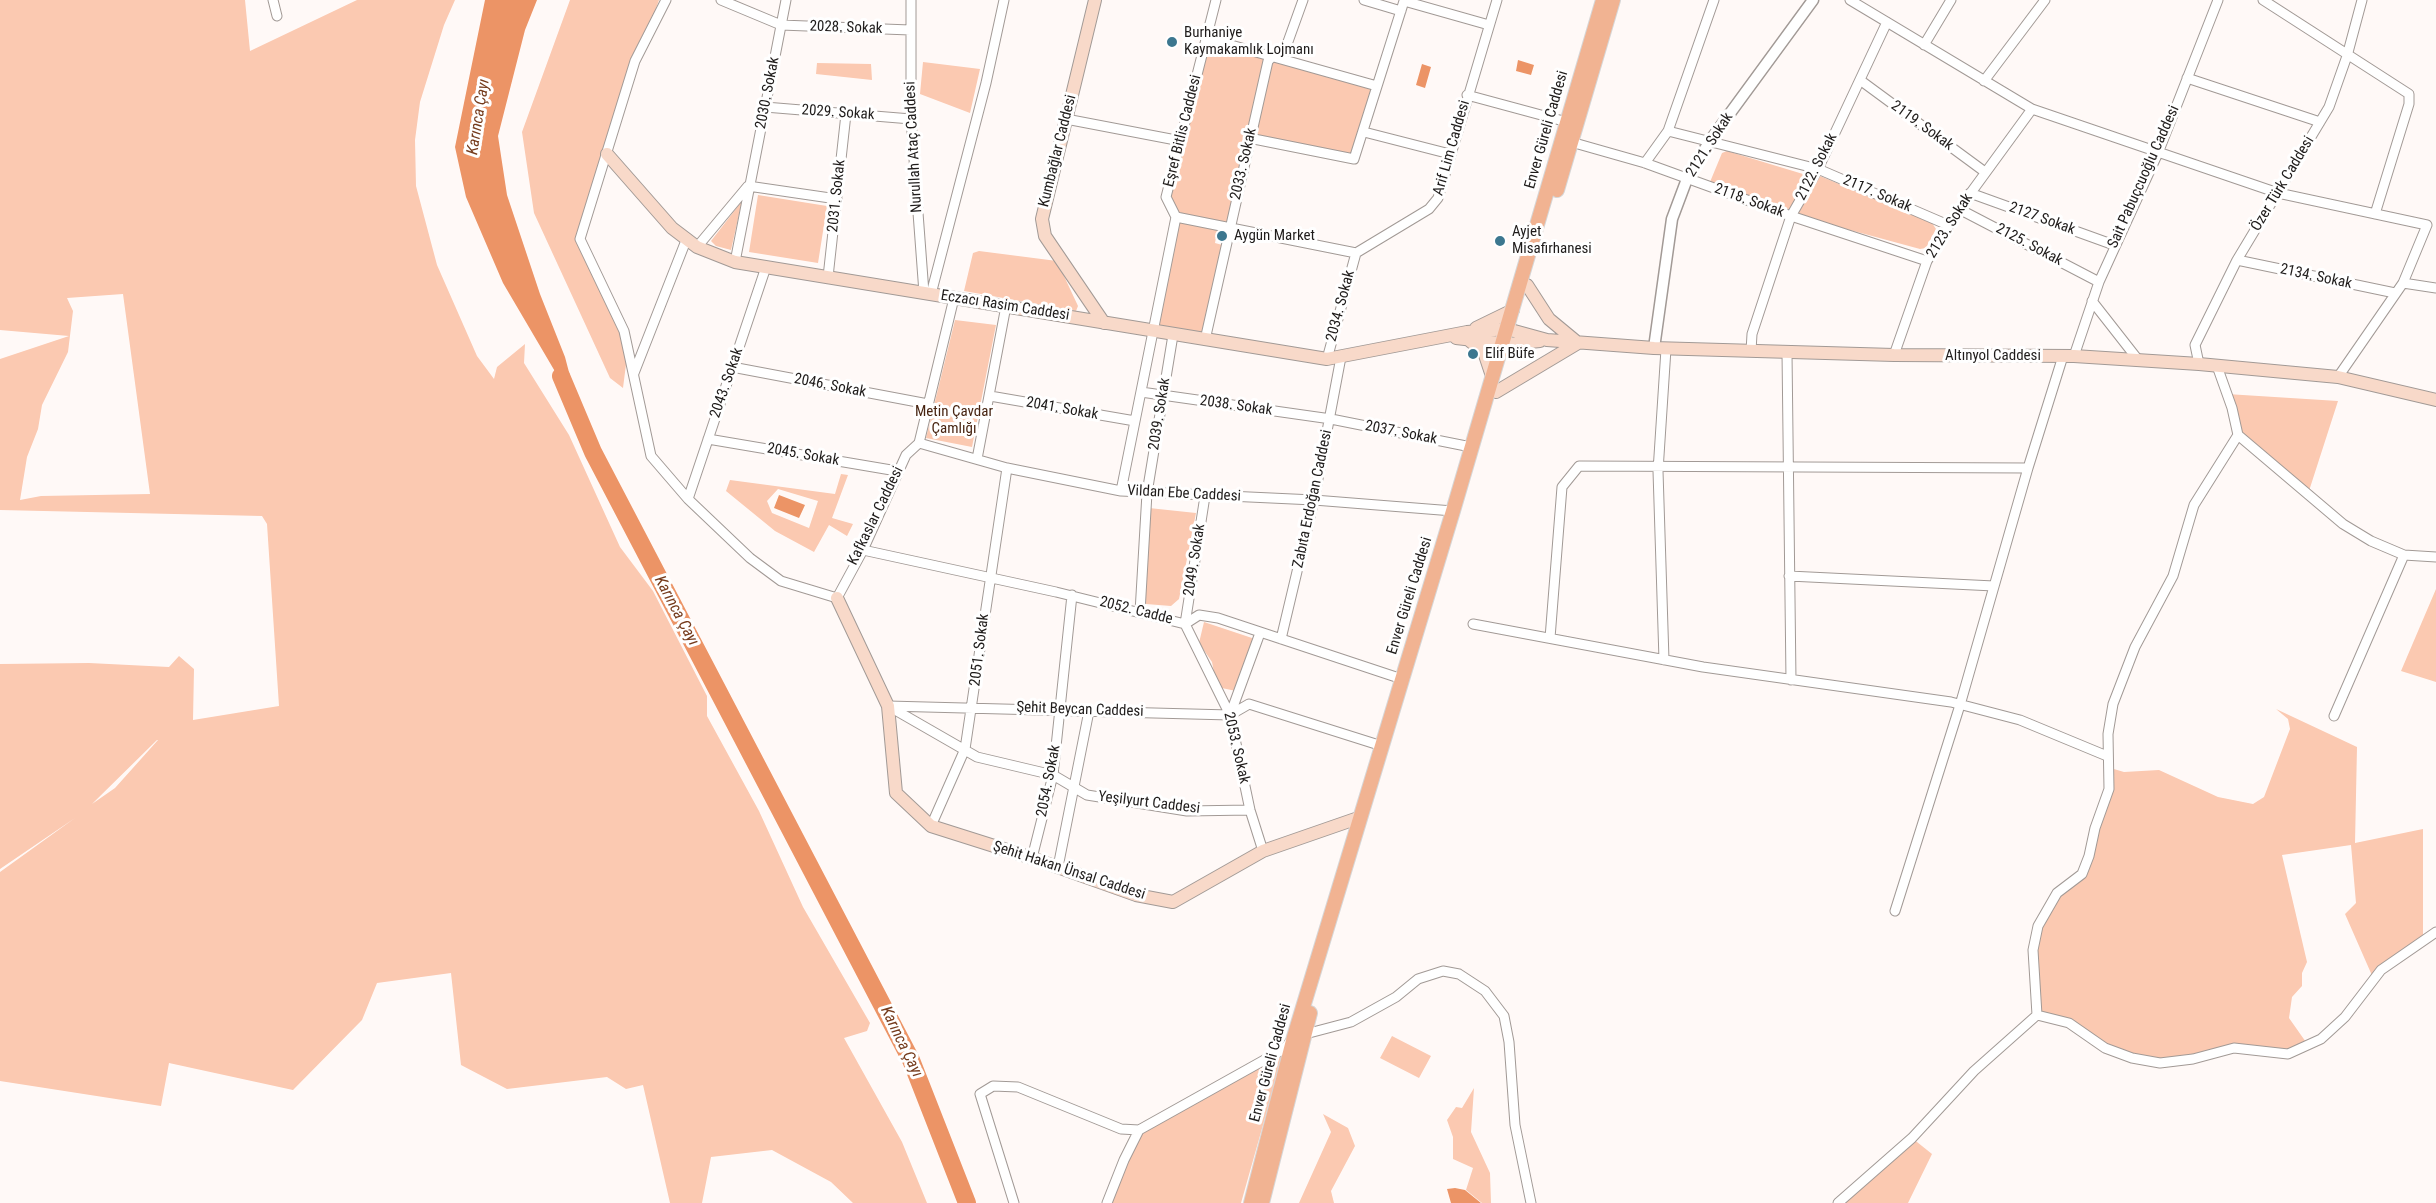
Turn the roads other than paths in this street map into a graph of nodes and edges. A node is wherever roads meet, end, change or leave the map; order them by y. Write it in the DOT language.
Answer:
graph roads {
  1 [pos="273,0"];
  2 [pos="666,0"];
  3 [pos="721,0"];
  4 [pos="786,0"];
  5 [pos="911,0"];
  6 [pos="1004,0"];
  7 [pos="1095,0"];
  8 [pos="1216,0"];
  9 [pos="1303,0"];
  10 [pos="1364,0"];
  11 [pos="1497,0"];
  12 [pos="1603,0"];
  13 [pos="1613,0"];
  14 [pos="1714,0"];
  15 [pos="1813,0"];
  16 [pos="1850,0"];
  17 [pos="1950,0"];
  18 [pos="2045,0"];
  19 [pos="2218,0"];
  20 [pos="2263,0"];
  21 [pos="2362,0"];
  22 [pos="1403,4"];
  23 [pos="277,16"];
  24 [pos="1887,22"];
  25 [pos="781,25"];
  26 [pos="1489,25"];
  27 [pos="910,30"];
  28 [pos="1206,38"];
  29 [pos="1923,45"];
  30 [pos="2347,56"];
  31 [pos="1271,57"];
  32 [pos="2187,78"];
  33 [pos="1860,80"];
  34 [pos="1984,81"];
  35 [pos="1377,86"];
  36 [pos="1467,95"];
  37 [pos="765,107"];
  38 [pos="2032,110"];
  39 [pos="846,114"];
  40 [pos="911,119"];
  41 [pos="1066,119"];
  42 [pos="1567,122"];
  43 [pos="2320,122"];
  44 [pos="1668,131"];
  45 [pos="1364,132"];
  46 [pos="1249,138"];
  47 [pos="1180,141"];
  48 [pos="1571,142"];
  49 [pos="1709,142"];
  50 [pos="2158,153"];
  51 [pos="607,154"];
  52 [pos="1450,154"];
  53 [pos="1645,163"];
  54 [pos="1818,169"];
  55 [pos="1985,172"];
  56 [pos="1687,179"];
  57 [pos="748,186"];
  58 [pos="1970,193"];
  59 [pos="2278,193"];
  60 [pos="837,199"];
  61 [pos="1959,208"];
  62 [pos="2375,214"];
  63 [pos="1791,216"];
  64 [pos="1176,217"];
  65 [pos="1948,225"];
  66 [pos="1230,228"];
  67 [pos="687,238"];
  68 [pos="2114,245"];
  69 [pos="698,247"];
  70 [pos="1356,253"];
  71 [pos="2237,260"];
  72 [pos="1927,261"];
  73 [pos="735,262"];
  74 [pos="766,267"];
  75 [pos="828,277"];
  76 [pos="2098,282"];
  77 [pos="2403,283"];
  78 [pos="1527,285"];
  79 [pos="2436,288"];
  80 [pos="2395,293"];
  81 [pos="927,294"];
  82 [pos="954,298"];
  83 [pos="2092,302"];
  84 [pos="1006,306"];
  85 [pos="1513,310"];
  86 [pos="1104,323"];
  87 [pos="1510,329"];
  88 [pos="1153,331"];
  89 [pos="1173,334"];
  90 [pos="1465,335"];
  91 [pos="1204,340"];
  92 [pos="1547,340"];
  93 [pos="1506,344"];
  94 [pos="1578,344"];
  95 [pos="1660,349"];
  96 [pos="1751,351"];
  97 [pos="1787,353"];
  98 [pos="1894,356"];
  99 [pos="2069,356"];
  100 [pos="1341,357"];
  101 [pos="1327,359"];
  102 [pos="2139,361"];
  103 [pos="2199,364"];
  104 [pos="2217,366"];
  105 [pos="732,367"];
  106 [pos="634,375"];
  107 [pos="1492,376"];
  108 [pos="2338,377"];
  109 [pos="1141,392"];
  110 [pos="1496,392"];
  111 [pos="1162,395"];
  112 [pos="990,396"];
  113 [pos="2436,400"];
  114 [pos="928,404"];
  115 [pos="1331,419"];
  116 [pos="1135,421"];
  117 [pos="2238,435"];
  118 [pos="708,439"];
  119 [pos="919,443"];
  120 [pos="1471,447"];
  121 [pos="977,459"];
  122 [pos="1658,466"];
  123 [pos="1787,466"];
  124 [pos="1007,468"];
  125 [pos="2028,468"];
  126 [pos="897,471"];
  127 [pos="1121,491"];
  128 [pos="1147,493"];
  129 [pos="1205,496"];
  130 [pos="688,499"];
  131 [pos="1314,500"];
  132 [pos="1453,511"];
  133 [pos="863,550"];
  134 [pos="2404,555"];
  135 [pos="2436,557"];
  136 [pos="1789,576"];
  137 [pos="989,577"];
  138 [pos="1994,586"];
  139 [pos="1072,595"];
  140 [pos="837,598"];
  141 [pos="1140,612"];
  142 [pos="1185,624"];
  143 [pos="1473,624"];
  144 [pos="1260,633"];
  145 [pos="1550,638"];
  146 [pos="1281,639"];
  147 [pos="1664,660"];
  148 [pos="1402,679"];
  149 [pos="1791,680"];
  150 [pos="1960,705"];
  151 [pos="888,706"];
  152 [pos="972,707"];
  153 [pos="1060,710"];
  154 [pos="1089,711"];
  155 [pos="1230,715"];
  156 [pos="2334,716"];
  157 [pos="1382,746"];
  158 [pos="965,749"];
  159 [pos="2108,756"];
  160 [pos="1053,775"];
  161 [pos="1074,788"];
  162 [pos="1250,810"];
  163 [pos="1361,817"];
  164 [pos="931,826"];
  165 [pos="1263,851"];
  166 [pos="1032,858"];
  167 [pos="1058,867"];
  168 [pos="1894,911"];
  169 [pos="2436,932"];
  170 [pos="2037,1015"];
  171 [pos="1299,1035"];
  172 [pos="1139,1130"];
  173 [pos="1014,1203"];
  174 [pos="1107,1203"];
  175 [pos="1251,1203"];
  176 [pos="1262,1203"];
  177 [pos="1531,1203"];
  178 [pos="1838,1203"];
  1 -- 23 [label="street"];
  2 -- 51 [label="street"];
  3 -- 25 [label="street"];
  4 -- 25 [label="street, 2030. Sokak"];
  5 -- 27 [label="street, Nurullah Ataç Caddesi"];
  6 -- 81 [label="street"];
  7 -- 41 [label="main road, Kumbağlar Caddesi"];
  8 -- 28 [label="street, Eşref Bitlis Caddesi"];
  9 -- 31 [label="street, 2033. Sokak"];
  10 -- 22 [label="street"];
  11 -- 26 [label="street, Arif Lim Caddesi"];
  12 -- 42 [label="main road, Enver Güreli Caddesi"];
  13 -- 48 [label="main road, Enver Güreli Caddesi"];
  14 -- 44 [label="street"];
  15 -- 49 [label="street, 2121. Sokak"];
  16 -- 24 [label="street"];
  17 -- 29 [label="street"];
  18 -- 34 [label="street"];
  19 -- 32 [label="street, Sait Pabuçcuoğlu Caddesi"];
  20 -- 30 [label="street"];
  21 -- 30 [label="street, Özer Türk Caddesi"];
  22 -- 26 [label="street"];
  22 -- 35 [label="street"];
  24 -- 29 [label="street"];
  24 -- 33 [label="street, 2122. Sokak"];
  25 -- 27 [label="street, 2028. Sokak"];
  25 -- 37 [label="street, 2030. Sokak"];
  26 -- 36 [label="street, Arif Lim Caddesi"];
  27 -- 40 [label="street, Nurullah Ataç Caddesi"];
  28 -- 31 [label="street"];
  28 -- 47 [label="street, Eşref Bitlis Caddesi"];
  29 -- 34 [label="street"];
  30 -- 43 [label="street, Özer Türk Caddesi"];
  30 -- 62 [label="street"];
  31 -- 35 [label="street"];
  31 -- 46 [label="street, 2033. Sokak"];
  32 -- 43 [label="street"];
  32 -- 50 [label="street, Sait Pabuçcuoğlu Caddesi"];
  33 -- 54 [label="street, 2122. Sokak"];
  33 -- 55 [label="street, 2119. Sokak"];
  34 -- 38 [label="street"];
  35 -- 45 [label="street"];
  36 -- 42 [label="street"];
  36 -- 52 [label="street, Arif Lim Caddesi"];
  37 -- 39 [label="street, 2029. Sokak"];
  37 -- 57 [label="street, 2030. Sokak"];
  38 -- 50 [label="street"];
  38 -- 55 [label="street, 2123. Sokak"];
  39 -- 40 [label="street, 2029. Sokak"];
  39 -- 60 [label="street, 2031. Sokak"];
  40 -- 81 [label="street, Nurullah Ataç Caddesi"];
  41 -- 47 [label="street"];
  41 -- 86 [label="main road, Kumbağlar Caddesi"];
  42 -- 85 [label="main road, Enver Güreli Caddesi"];
  43 -- 59 [label="street, Özer Türk Caddesi"];
  44 -- 49 [label="street, 2117. Sokak"];
  44 -- 53 [label="street"];
  45 -- 46 [label="street"];
  45 -- 52 [label="street"];
  46 -- 66 [label="street, 2033. Sokak"];
  47 -- 64 [label="street, Eşref Bitlis Caddesi"];
  48 -- 53 [label="street, 2118. Sokak"];
  48 -- 78 [label="main road, Enver Güreli Caddesi"];
  49 -- 54 [label="street, 2117. Sokak"];
  49 -- 56 [label="street, 2121. Sokak"];
  50 -- 59 [label="street"];
  50 -- 68 [label="street, Sait Pabuçcuoğlu Caddesi"];
  51 -- 67 [label="main road, Eczacı Rasim Caddesi"];
  51 -- 106 [label="street"];
  52 -- 70 [label="street, Arif Lim Caddesi"];
  53 -- 56 [label="street, 2118. Sokak"];
  54 -- 63 [label="street, 2122. Sokak"];
  54 -- 65 [label="street, 2117. Sokak"];
  55 -- 58 [label="street, 2123. Sokak"];
  56 -- 63 [label="street, 2118. Sokak"];
  56 -- 95 [label="street, 2121. Sokak"];
  57 -- 60 [label="street"];
  57 -- 69 [label="street, 2030. Sokak"];
  57 -- 73 [label="street, 2030. Sokak"];
  58 -- 61 [label="street, 2123. Sokak"];
  58 -- 68 [label="street, 2127 Sokak"];
  59 -- 62 [label="street"];
  59 -- 71 [label="street, Özer Türk Caddesi"];
  60 -- 75 [label="street, 2031. Sokak"];
  61 -- 65 [label="street, 2123. Sokak"];
  61 -- 76 [label="street, 2125. Sokak"];
  62 -- 77 [label="street"];
  63 -- 72 [label="street, 2118. Sokak"];
  63 -- 96 [label="street, 2122. Sokak"];
  64 -- 66 [label="street"];
  64 -- 88 [label="street, Eşref Bitlis Caddesi"];
  65 -- 72 [label="street, 2123. Sokak"];
  66 -- 70 [label="street"];
  66 -- 91 [label="street, 2033. Sokak"];
  67 -- 69 [label="main road, Eczacı Rasim Caddesi"];
  67 -- 106 [label="street"];
  68 -- 76 [label="street, Sait Pabuçcuoğlu Caddesi"];
  69 -- 73 [label="main road, Eczacı Rasim Caddesi"];
  70 -- 101 [label="street, 2034. Sokak"];
  71 -- 80 [label="street, 2134. Sokak"];
  71 -- 103 [label="street, Özer Türk Caddesi"];
  72 -- 98 [label="street, 2123. Sokak"];
  73 -- 74 [label="main road, Eczacı Rasim Caddesi"];
  74 -- 75 [label="main road, Eczacı Rasim Caddesi"];
  74 -- 105 [label="street, 2043. Sokak"];
  75 -- 81 [label="main road, Eczacı Rasim Caddesi"];
  76 -- 83 [label="street, Sait Pabuçcuoğlu Caddesi"];
  77 -- 79 [label="street"];
  77 -- 80 [label="street"];
  78 -- 87 [label="main road, Enver Güreli Caddesi"];
  78 -- 94 [label="main road"];
  80 -- 108 [label="street"];
  81 -- 82 [label="main road, Eczacı Rasim Caddesi"];
  82 -- 84 [label="main road, Eczacı Rasim Caddesi"];
  82 -- 114 [label="street, Kafkaslar Caddesi"];
  83 -- 99 [label="street, Sait Pabuçcuoğlu Caddesi"];
  83 -- 102 [label="street"];
  84 -- 86 [label="main road, Eczacı Rasim Caddesi"];
  84 -- 112 [label="street"];
  85 -- 87 [label="main road, Enver Güreli Caddesi"];
  85 -- 90 [label="main road"];
  86 -- 88 [label="main road, Eczacı Rasim Caddesi"];
  87 -- 90 [label="main road"];
  87 -- 92 [label="main road"];
  87 -- 93 [label="main road, Enver Güreli Caddesi"];
  88 -- 89 [label="main road, Eczacı Rasim Caddesi"];
  88 -- 109 [label="street, Eşref Bitlis Caddesi"];
  89 -- 91 [label="main road, Eczacı Rasim Caddesi"];
  89 -- 111 [label="street, 2039. Sokak"];
  90 -- 93 [label="main road"];
  90 -- 100 [label="main road, Eczacı Rasim Caddesi"];
  90 -- 107 [label="main road"];
  91 -- 101 [label="main road, Eczacı Rasim Caddesi"];
  92 -- 93 [label="main road"];
  92 -- 94 [label="main road, Altınyol Caddesi"];
  93 -- 107 [label="main road, Enver Güreli Caddesi"];
  93 -- 110 [label="main road, Enver Güreli Caddesi"];
  94 -- 95 [label="main road, Altınyol Caddesi"];
  94 -- 110 [label="main road"];
  95 -- 96 [label="main road, Altınyol Caddesi"];
  95 -- 122 [label="street"];
  96 -- 97 [label="main road, Altınyol Caddesi"];
  97 -- 98 [label="main road, Altınyol Caddesi"];
  97 -- 123 [label="street"];
  98 -- 99 [label="main road, Altınyol Caddesi"];
  99 -- 102 [label="main road, Altınyol Caddesi"];
  99 -- 125 [label="street, Sait Pabuçcuoğlu Caddesi"];
  100 -- 101 [label="main road, Eczacı Rasim Caddesi"];
  100 -- 115 [label="street, Zabıta Erdoğan Caddesi"];
  102 -- 103 [label="main road, Altınyol Caddesi"];
  103 -- 104 [label="main road, Altınyol Caddesi"];
  104 -- 108 [label="main road, Altınyol Caddesi"];
  104 -- 117 [label="street"];
  105 -- 114 [label="street, 2046. Sokak"];
  105 -- 118 [label="street, 2043. Sokak"];
  106 -- 130 [label="street"];
  107 -- 120 [label="main road, Enver Güreli Caddesi"];
  108 -- 113 [label="main road, Altınyol Caddesi"];
  109 -- 111 [label="street, 2038. Sokak"];
  109 -- 116 [label="street, Eşref Bitlis Caddesi"];
  110 -- 171 [label="main road, Enver Güreli Caddesi"];
  111 -- 115 [label="street, 2038. Sokak"];
  111 -- 128 [label="street, 2039. Sokak"];
  112 -- 116 [label="street, 2041. Sokak"];
  112 -- 121 [label="street"];
  114 -- 119 [label="street, Kafkaslar Caddesi"];
  115 -- 120 [label="street, 2037. Sokak"];
  115 -- 131 [label="street, Zabıta Erdoğan Caddesi"];
  116 -- 127 [label="street, Eşref Bitlis Caddesi"];
  117 -- 134 [label="street"];
  117 -- 159 [label="street"];
  118 -- 126 [label="street, 2045. Sokak"];
  118 -- 130 [label="street, 2043. Sokak"];
  119 -- 121 [label="street, Vildan Ebe Caddesi"];
  119 -- 126 [label="street, Kafkaslar Caddesi"];
  120 -- 132 [label="main road, Enver Güreli Caddesi"];
  121 -- 124 [label="street, Vildan Ebe Caddesi"];
  122 -- 123 [label="street"];
  122 -- 145 [label="street"];
  122 -- 147 [label="street"];
  123 -- 125 [label="street"];
  123 -- 136 [label="street"];
  124 -- 127 [label="street, Vildan Ebe Caddesi"];
  124 -- 137 [label="street, 2051. Sokak"];
  125 -- 138 [label="street, Sait Pabuçcuoğlu Caddesi"];
  126 -- 133 [label="street, Kafkaslar Caddesi"];
  127 -- 128 [label="street, Vildan Ebe Caddesi"];
  128 -- 129 [label="street, Vildan Ebe Caddesi"];
  128 -- 141 [label="street, 2039. Sokak"];
  129 -- 131 [label="street, Vildan Ebe Caddesi"];
  129 -- 142 [label="street, 2049. Sokak"];
  130 -- 140 [label="street"];
  131 -- 132 [label="street, Vildan Ebe Caddesi"];
  131 -- 146 [label="street, Zabıta Erdoğan Caddesi"];
  132 -- 148 [label="main road, Enver Güreli Caddesi"];
  133 -- 137 [label="street, 2052. Cadde"];
  133 -- 140 [label="street, Kafkaslar Caddesi"];
  134 -- 135 [label="street"];
  134 -- 156 [label="street"];
  136 -- 138 [label="street"];
  136 -- 149 [label="street"];
  137 -- 139 [label="street, 2052. Cadde"];
  137 -- 152 [label="street, 2051. Sokak"];
  138 -- 150 [label="street, Sait Pabuçcuoğlu Caddesi"];
  139 -- 141 [label="street, 2052. Cadde"];
  139 -- 153 [label="street, 2054. Sokak"];
  140 -- 151 [label="main road"];
  141 -- 142 [label="street, 2052. Cadde"];
  142 -- 144 [label="street, 2052. Cadde"];
  142 -- 155 [label="street, 2053. Sokak"];
  143 -- 145 [label="street"];
  144 -- 146 [label="street, 2052. Cadde"];
  144 -- 155 [label="street"];
  145 -- 147 [label="street"];
  146 -- 148 [label="street, 2052. Cadde"];
  147 -- 149 [label="street"];
  148 -- 157 [label="main road, Enver Güreli Caddesi"];
  149 -- 150 [label="street"];
  150 -- 159 [label="street"];
  150 -- 168 [label="street, Sait Pabuçcuoğlu Caddesi"];
  151 -- 152 [label="street, Şehit Beycan Caddesi"];
  151 -- 158 [label="street, Yeşilyurt Caddesi"];
  151 -- 164 [label="main road, Şehit Hakan Ünsal Caddesi"];
  152 -- 153 [label="street, Şehit Beycan Caddesi"];
  152 -- 158 [label="street, 2051. Sokak"];
  153 -- 154 [label="street, Şehit Beycan Caddesi"];
  153 -- 160 [label="street, 2054. Sokak"];
  154 -- 155 [label="street, Şehit Beycan Caddesi"];
  154 -- 161 [label="street"];
  155 -- 157 [label="street, Şehit Beycan Caddesi"];
  155 -- 162 [label="street, 2053. Sokak"];
  157 -- 163 [label="main road, Enver Güreli Caddesi"];
  158 -- 160 [label="street, Yeşilyurt Caddesi"];
  158 -- 164 [label="street, 2051. Sokak"];
  159 -- 170 [label="street"];
  160 -- 161 [label="street, Yeşilyurt Caddesi"];
  160 -- 166 [label="street, 2054. Sokak"];
  161 -- 162 [label="street, Yeşilyurt Caddesi"];
  161 -- 167 [label="street"];
  162 -- 165 [label="street, 2053. Sokak"];
  163 -- 165 [label="main road, Şehit Hakan Ünsal Caddesi"];
  163 -- 171 [label="main road, Enver Güreli Caddesi"];
  164 -- 166 [label="main road, Şehit Hakan Ünsal Caddesi"];
  165 -- 167 [label="main road, Şehit Hakan Ünsal Caddesi"];
  166 -- 167 [label="main road, Şehit Hakan Ünsal Caddesi"];
  169 -- 170 [label="street"];
  170 -- 178 [label="street"];
  171 -- 172 [label="street"];
  171 -- 175 [label="main road, Enver Güreli Caddesi"];
  171 -- 176 [label="main road, Enver Güreli Caddesi"];
  171 -- 177 [label="street"];
  172 -- 173 [label="street"];
  172 -- 174 [label="street"];
}
